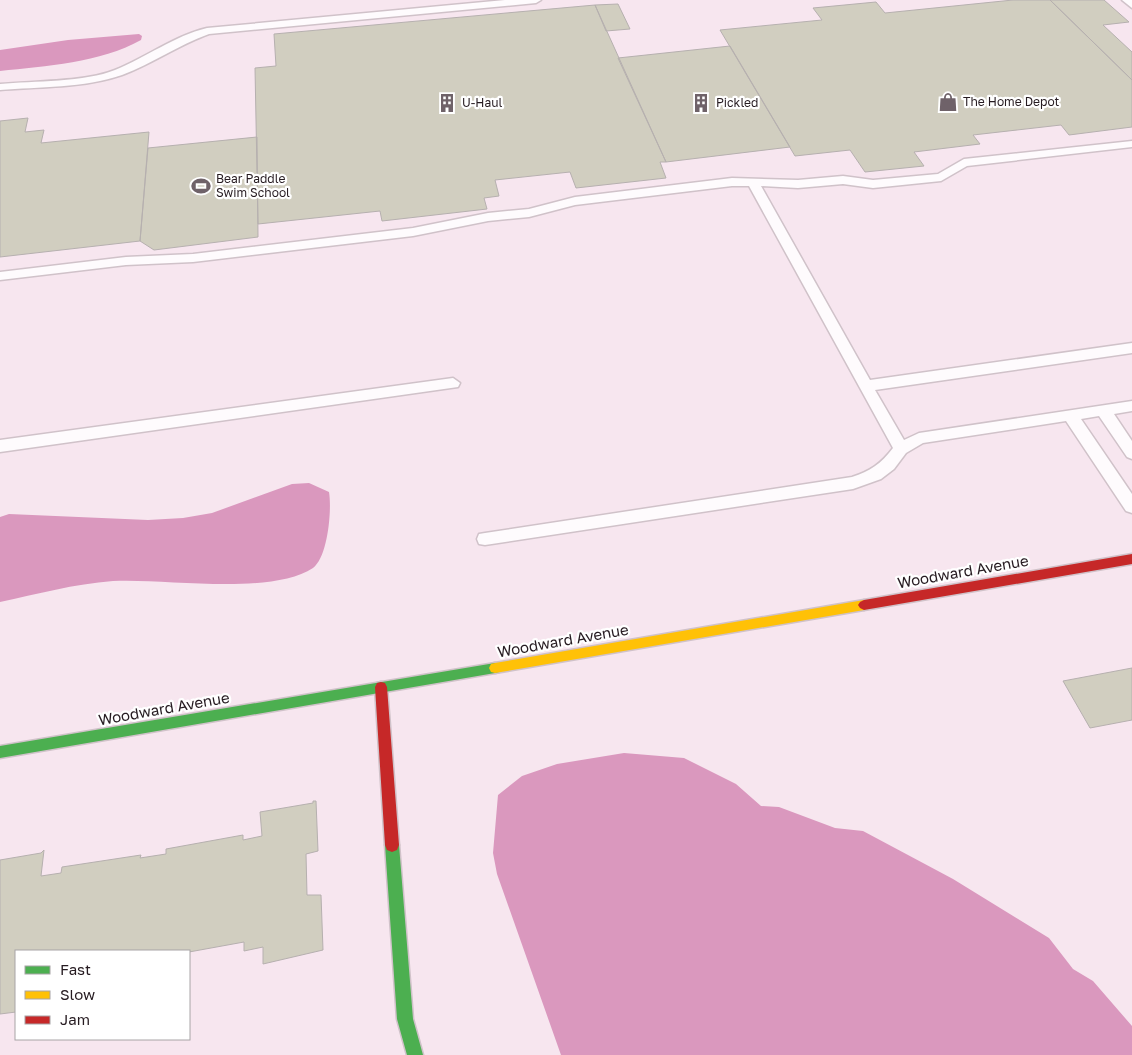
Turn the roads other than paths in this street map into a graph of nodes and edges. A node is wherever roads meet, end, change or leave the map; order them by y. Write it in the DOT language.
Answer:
graph roads {
  1 [pos="536,0"];
  2 [pos="1126,0"];
  3 [pos="1132,5"];
  4 [pos="0,87"];
  5 [pos="1132,144"];
  6 [pos="753,183"];
  7 [pos="0,276"];
  8 [pos="1132,348"];
  9 [pos="453,383"];
  10 [pos="866,386"];
  11 [pos="1132,406"];
  12 [pos="1103,410"];
  13 [pos="1070,415"];
  14 [pos="0,446"];
  15 [pos="901,449"];
  16 [pos="1132,453"];
  17 [pos="1132,507"];
  18 [pos="485,539"];
  19 [pos="1132,559"];
  20 [pos="382,687"];
  21 [pos="0,752"];
  22 [pos="415,1055"];
  1 -- 4 [label="lane"];
  2 -- 3 [label="lane"];
  5 -- 6 [label="lane"];
  6 -- 7 [label="lane"];
  6 -- 10 [label="lane"];
  8 -- 10 [label="lane"];
  9 -- 14 [label="lane"];
  10 -- 15 [label="lane"];
  11 -- 12 [label="lane"];
  12 -- 13 [label="lane"];
  12 -- 16 [label="lane"];
  13 -- 15 [label="lane"];
  13 -- 17 [label="lane"];
  15 -- 18 [label="lane"];
  19 -- 20 [label="main road, Woodward Avenue"];
  20 -- 21 [label="main road, Woodward Avenue"];
  20 -- 22 [label="main road"];
}
